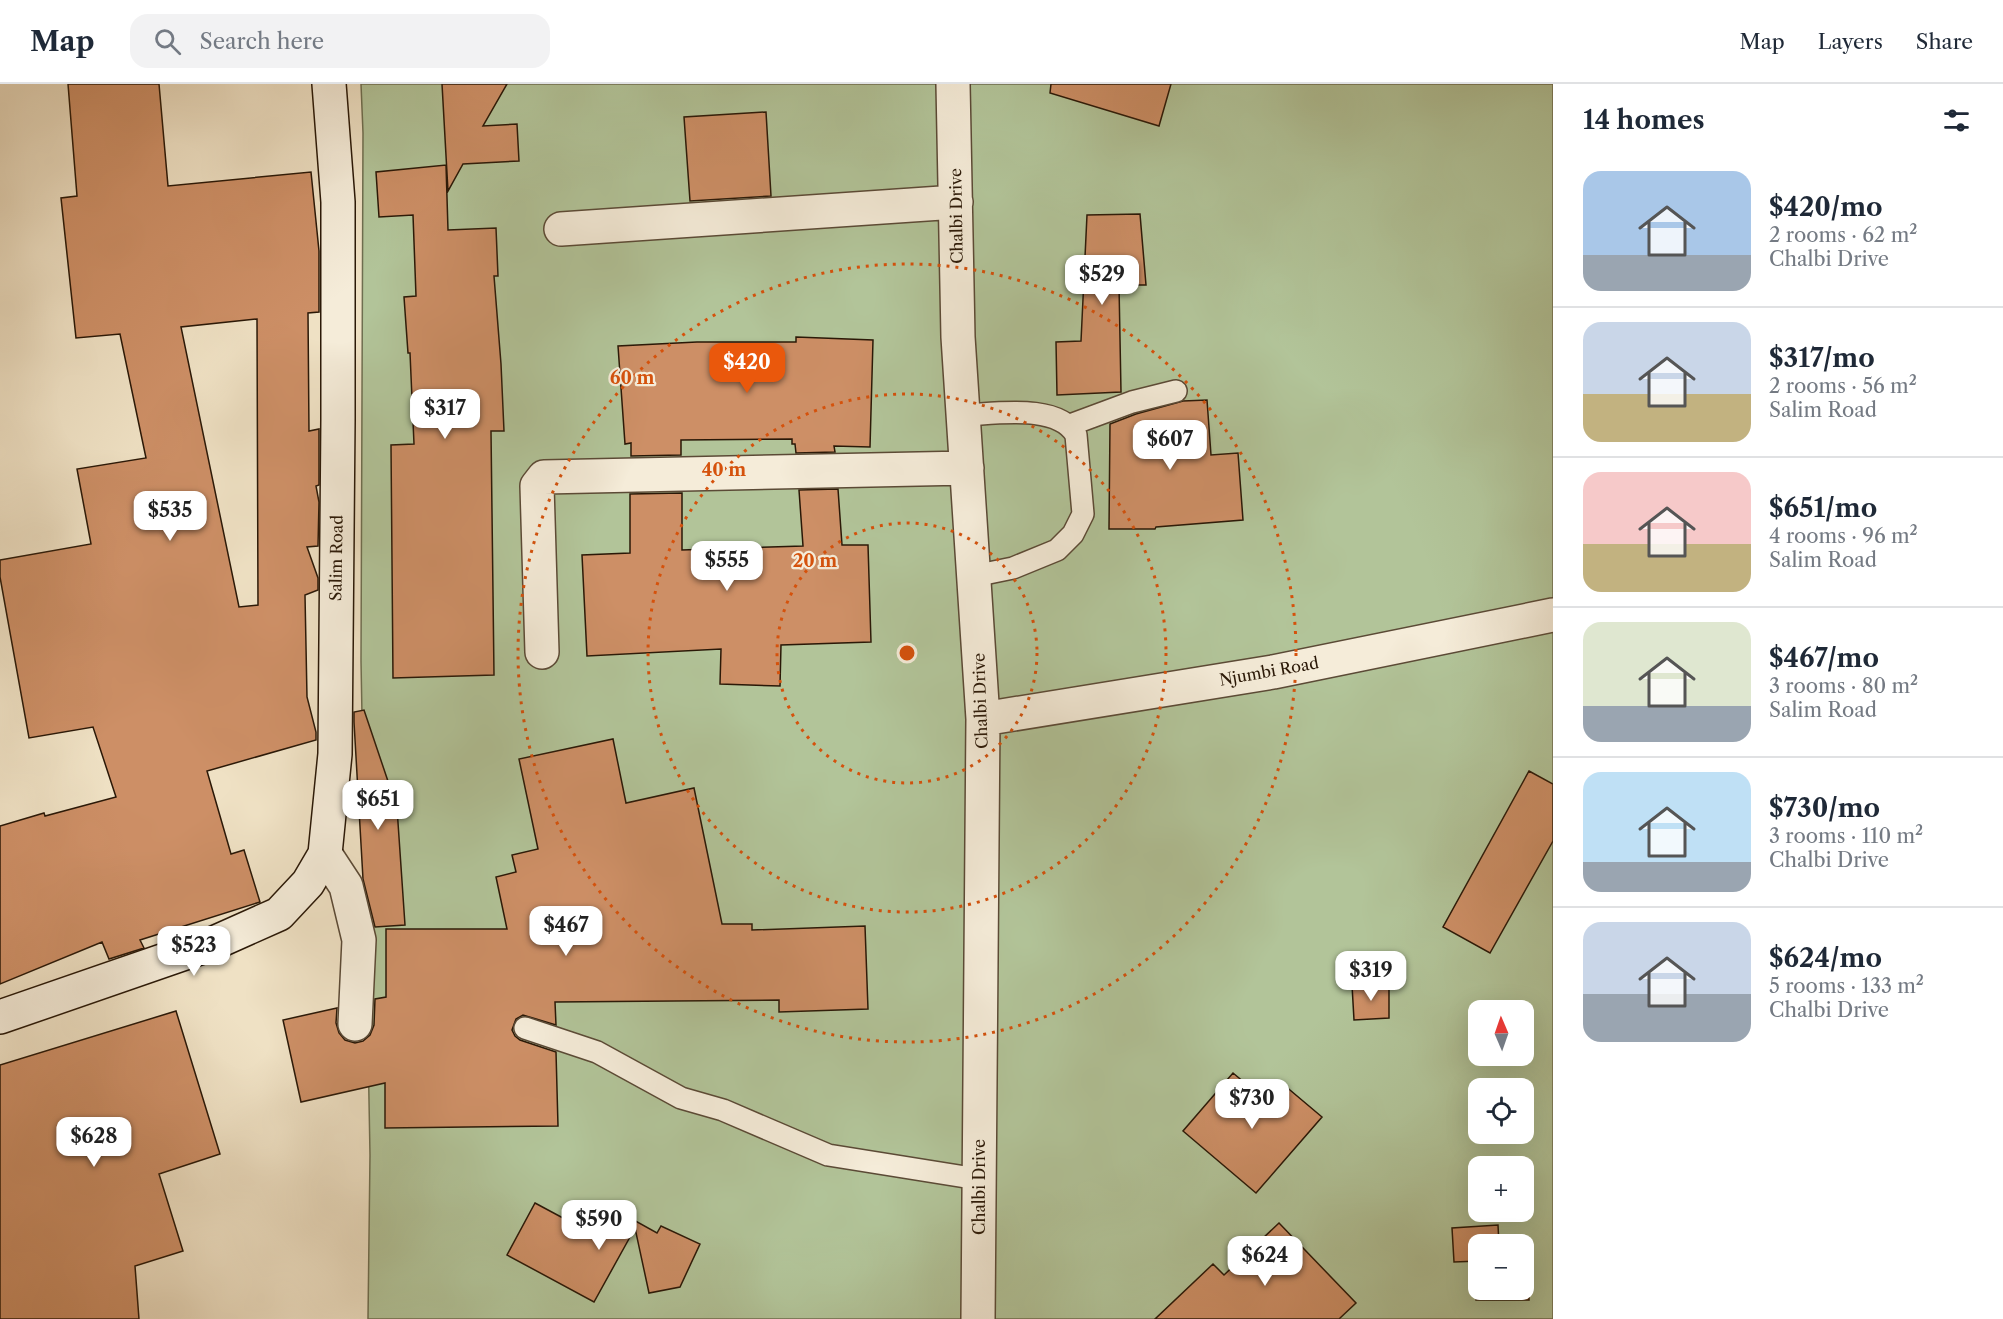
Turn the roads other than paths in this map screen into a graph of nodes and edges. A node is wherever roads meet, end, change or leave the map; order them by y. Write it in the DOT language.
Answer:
graph roads {
  1 [pos="329,84"];
  2 [pos="953,84"];
  3 [pos="956,202"];
  4 [pos="561,229"];
  5 [pos="1176,391"];
  6 [pos="963,415"];
  7 [pos="1070,425"];
  8 [pos="967,468"];
  9 [pos="974,576"];
  10 [pos="1553,615"];
  11 [pos="543,652"];
  12 [pos="982,718"];
  13 [pos="325,854"];
  14 [pos="0,1017"];
  15 [pos="355,1024"];
  16 [pos="525,1028"];
  17 [pos="978,1179"];
  18 [pos="978,1319"];
  1 -- 13 [label="street, Salim Road"];
  2 -- 3 [label="street, Chalbi Drive"];
  3 -- 4 [label="street"];
  3 -- 6 [label="street, Chalbi Drive"];
  5 -- 7 [label="lane"];
  6 -- 7 [label="lane"];
  6 -- 8 [label="street, Chalbi Drive"];
  7 -- 9 [label="lane"];
  8 -- 9 [label="street, Chalbi Drive"];
  8 -- 11 [label="street"];
  9 -- 12 [label="street, Chalbi Drive"];
  10 -- 12 [label="street, Njumbi Road"];
  12 -- 17 [label="street, Chalbi Drive"];
  13 -- 14 [label="street"];
  13 -- 15 [label="street"];
  16 -- 17 [label="lane"];
  17 -- 18 [label="street, Chalbi Drive"];
}
